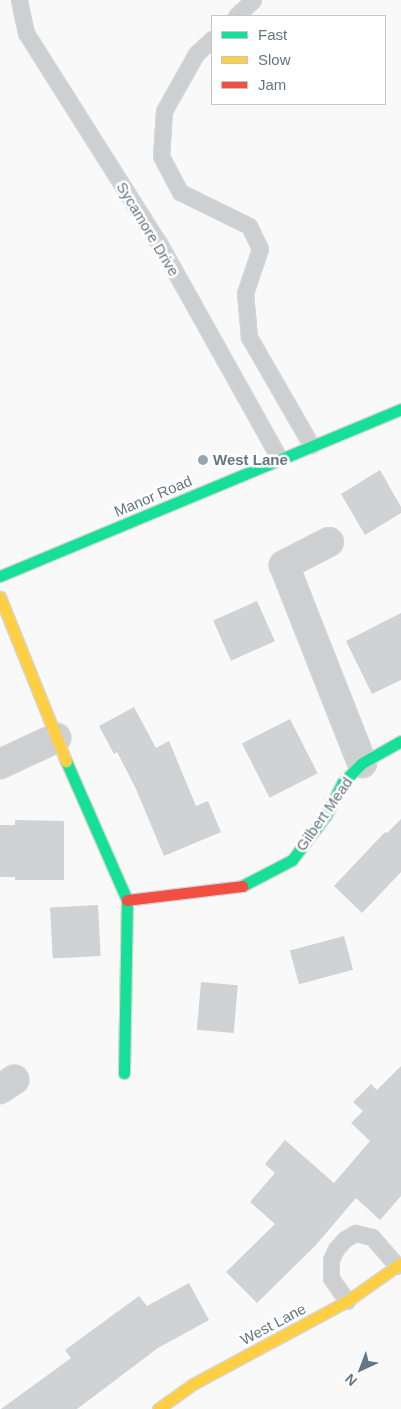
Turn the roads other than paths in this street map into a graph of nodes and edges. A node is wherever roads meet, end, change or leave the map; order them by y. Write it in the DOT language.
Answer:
graph roads {
  1 [pos="19,0"];
  2 [pos="253,0"];
  3 [pos="237,15"];
  4 [pos="211,39"];
  5 [pos="401,409"];
  6 [pos="311,446"];
  7 [pos="279,458"];
  8 [pos="329,542"];
  9 [pos="0,576"];
  10 [pos="0,597"];
  11 [pos="56,738"];
  12 [pos="401,741"];
  13 [pos="0,764"];
  14 [pos="362,764"];
  15 [pos="127,900"];
  16 [pos="124,1073"];
  17 [pos="399,1264"];
  18 [pos="347,1301"];
  19 [pos="158,1409"];
  1 -- 7 [label="lane, Sycamore Drive"];
  2 -- 3 [label="lane"];
  4 -- 6 [label="lane"];
  5 -- 6 [label="street, Manor Road"];
  6 -- 7 [label="street, Manor Road"];
  7 -- 9 [label="street, Manor Road"];
  8 -- 14 [label="street"];
  10 -- 11 [label="street"];
  11 -- 13 [label="street"];
  11 -- 15 [label="street"];
  12 -- 14 [label="street, Gilbert Mead"];
  14 -- 15 [label="street, Gilbert Mead"];
  15 -- 16 [label="street"];
  17 -- 18 [label="street, West Lane"];
  17 -- 18 [label="lane"];
  18 -- 19 [label="street, West Lane"];
}
